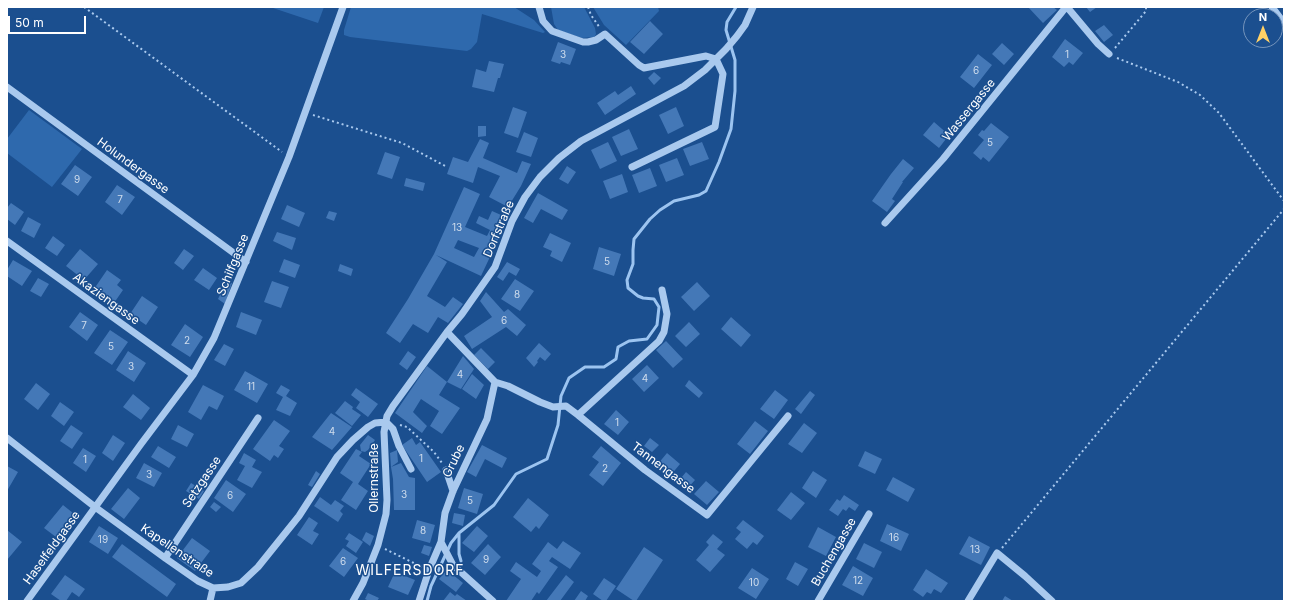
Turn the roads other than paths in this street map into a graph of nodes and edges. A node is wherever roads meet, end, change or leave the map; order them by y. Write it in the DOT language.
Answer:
graph roads {
  1 [pos="343,7"];
  2 [pos="539,7"];
  3 [pos="753,7"];
  4 [pos="1066,7"];
  5 [pos="1272,7"];
  6 [pos="1284,22"];
  7 [pos="1109,54"];
  8 [pos="716,60"];
  9 [pos="7,87"];
  10 [pos="632,167"];
  11 [pos="885,223"];
  12 [pos="7,241"];
  13 [pos="246,262"];
  14 [pos="662,290"];
  15 [pos="447,332"];
  16 [pos="192,375"];
  17 [pos="494,382"];
  18 [pos="578,415"];
  19 [pos="788,416"];
  20 [pos="258,418"];
  21 [pos="386,422"];
  22 [pos="7,438"];
  23 [pos="411,469"];
  24 [pos="446,470"];
  25 [pos="453,491"];
  26 [pos="95,507"];
  27 [pos="869,514"];
  28 [pos="442,545"];
  29 [pos="165,558"];
  30 [pos="213,588"];
  31 [pos="27,601"];
  32 [pos="210,601"];
  33 [pos="353,601"];
  34 [pos="419,601"];
  35 [pos="493,601"];
  36 [pos="818,601"];
  37 [pos="968,601"];
  38 [pos="1052,601"];
  1 -- 13 [label="street, Schilfgasse"];
  2 -- 8 [label="street"];
  3 -- 8 [label="street, Dorfstraße"];
  4 -- 7 [label="street"];
  4 -- 11 [label="street, Wassergasse"];
  5 -- 6 [label="street"];
  8 -- 10 [label="street"];
  8 -- 15 [label="street, Dorfstraße"];
  9 -- 13 [label="street, Holundergasse"];
  12 -- 16 [label="street, Akaziengasse"];
  13 -- 16 [label="street, Schilfgasse"];
  14 -- 18 [label="street"];
  15 -- 17 [label="street"];
  15 -- 21 [label="street, Dorfstraße"];
  16 -- 26 [label="street, Schilfgasse"];
  17 -- 18 [label="street, Tannengasse"];
  17 -- 25 [label="street, Grube"];
  18 -- 19 [label="street, Tannengasse"];
  20 -- 29 [label="street, Setzgasse"];
  21 -- 23 [label="street"];
  21 -- 30 [label="street, Kapellenstraße"];
  21 -- 33 [label="street, Ollernstraße"];
  22 -- 26 [label="street, Kapellenstraße"];
  24 -- 25 [label="street"];
  25 -- 28 [label="street, Grube"];
  26 -- 29 [label="street, Kapellenstraße"];
  26 -- 31 [label="street, Haselfeldgasse"];
  27 -- 36 [label="street, Buchengasse"];
  28 -- 34 [label="street, Grube"];
  28 -- 35 [label="street"];
  29 -- 30 [label="street, Kapellenstraße"];
  30 -- 32 [label="street"];
  37 -- 38 [label="street"];
}
